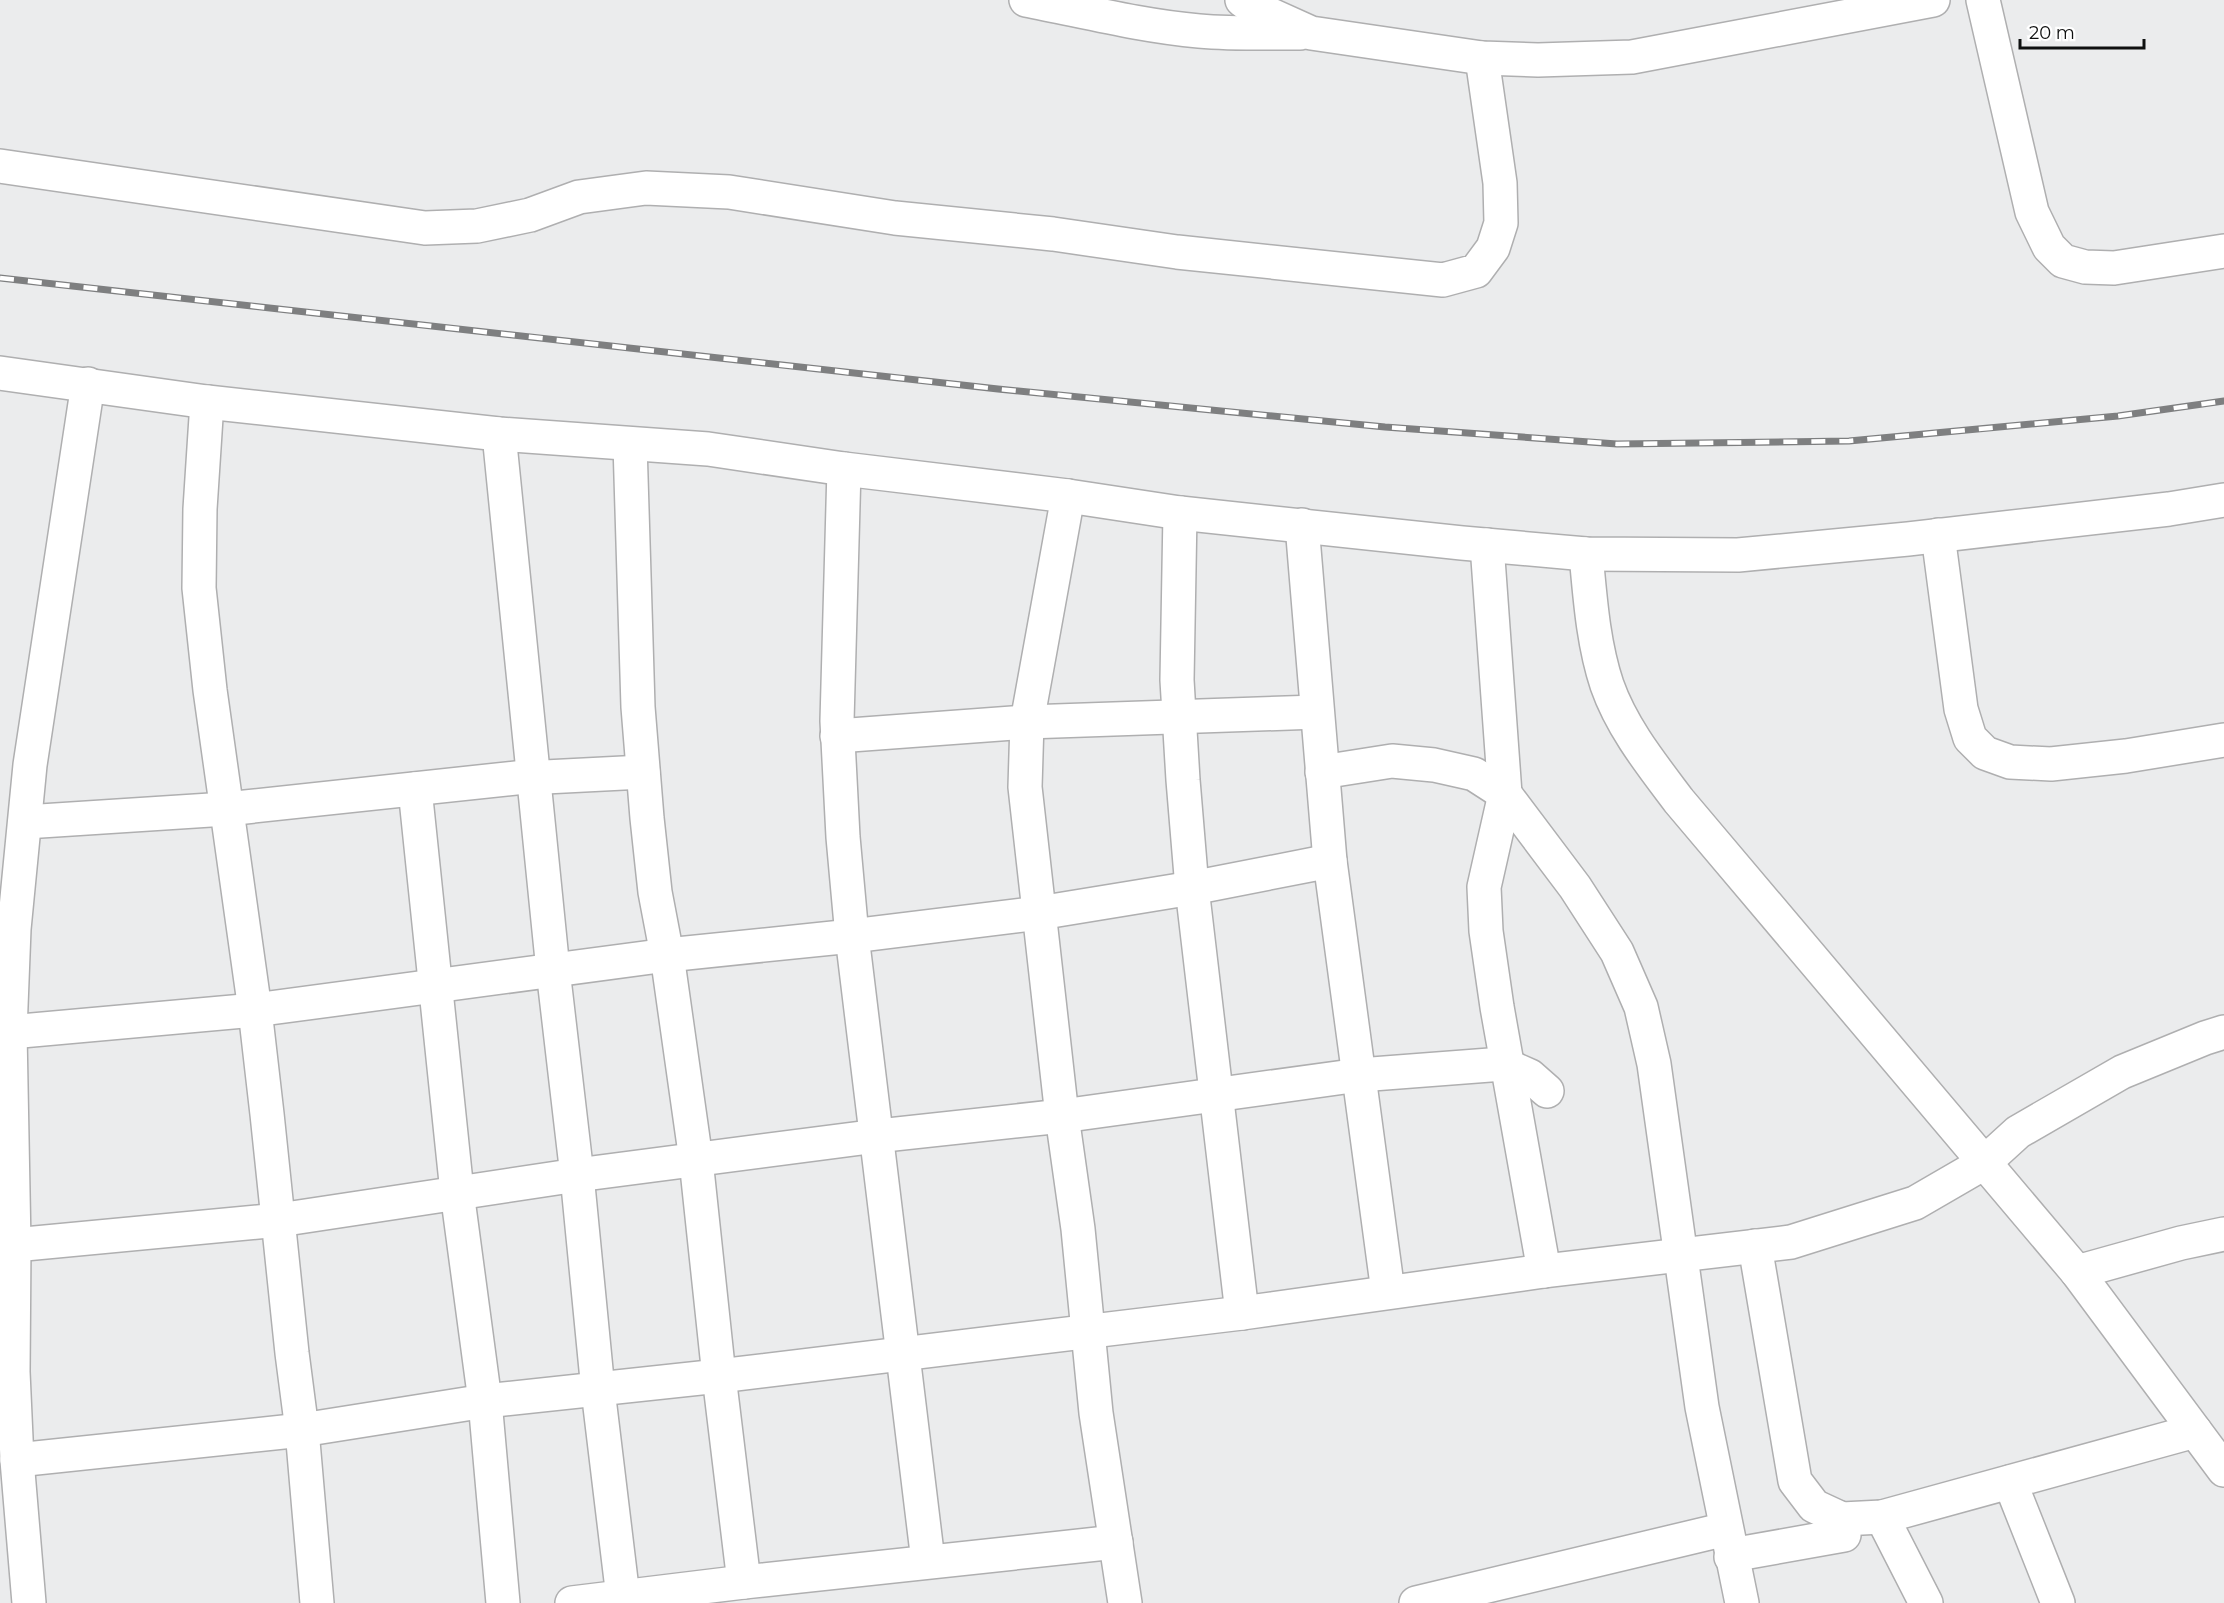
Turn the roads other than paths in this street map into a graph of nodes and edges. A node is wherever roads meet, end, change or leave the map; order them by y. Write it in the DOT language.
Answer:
graph roads {
  1 [pos="1026,0"];
  2 [pos="1242,0"];
  3 [pos="1933,0"];
  4 [pos="1983,0"];
  5 [pos="1286,9"];
  6 [pos="1311,33"];
  7 [pos="1482,58"];
  8 [pos="0,166"];
  9 [pos="2224,251"];
  10 [pos="0,373"];
  11 [pos="88,384"];
  12 [pos="207,402"];
  13 [pos="500,434"];
  14 [pos="630,444"];
  15 [pos="844,469"];
  16 [pos="1068,496"];
  17 [pos="2224,500"];
  18 [pos="1180,513"];
  19 [pos="1302,525"];
  20 [pos="1938,535"];
  21 [pos="1487,545"];
  22 [pos="1586,554"];
  23 [pos="1317,712"];
  24 [pos="1179,717"];
  25 [pos="1027,722"];
  26 [pos="837,736"];
  27 [pos="2224,740"];
  28 [pos="644,772"];
  29 [pos="1322,772"];
  30 [pos="534,776"];
  31 [pos="415,789"];
  32 [pos="1505,794"];
  33 [pos="226,809"];
  34 [pos="25,822"];
  35 [pos="1330,861"];
  36 [pos="1192,888"];
  37 [pos="1039,913"];
  38 [pos="852,936"];
  39 [pos="667,955"];
  40 [pos="553,970"];
  41 [pos="437,986"];
  42 [pos="255,1010"];
  43 [pos="10,1032"];
  44 [pos="2224,1032"];
  45 [pos="1509,1067"];
  46 [pos="1359,1075"];
  47 [pos="1547,1091"];
  48 [pos="1216,1094"];
  49 [pos="1062,1116"];
  50 [pos="877,1136"];
  51 [pos="696,1160"];
  52 [pos="1984,1163"];
  53 [pos="577,1175"];
  54 [pos="457,1192"];
  55 [pos="279,1220"];
  56 [pos="2224,1234"];
  57 [pos="14,1245"];
  58 [pos="1755,1246"];
  59 [pos="1681,1254"];
  60 [pos="1544,1271"];
  61 [pos="2077,1272"];
  62 [pos="1388,1292"];
  63 [pos="1242,1313"];
  64 [pos="1088,1330"];
  65 [pos="904,1353"];
  66 [pos="719,1376"];
  67 [pos="598,1390"];
  68 [pos="485,1401"];
  69 [pos="302,1430"];
  70 [pos="2195,1431"];
  71 [pos="17,1460"];
  72 [pos="2224,1470"];
  73 [pos="2010,1482"];
  74 [pos="1882,1517"];
  75 [pos="1844,1535"];
  76 [pos="1116,1542"];
  77 [pos="1729,1543"];
  78 [pos="928,1561"];
  79 [pos="744,1582"];
  80 [pos="623,1597"];
  81 [pos="28,1603"];
  82 [pos="317,1603"];
  83 [pos="503,1603"];
  84 [pos="572,1603"];
  85 [pos="1125,1603"];
  86 [pos="1416,1603"];
  87 [pos="1742,1603"];
  88 [pos="1926,1603"];
  89 [pos="2058,1603"];
  1 -- 6 [label="street"];
  2 -- 5 [label="street"];
  3 -- 7 [label="street"];
  4 -- 9 [label="street"];
  5 -- 6 [label="street"];
  6 -- 7 [label="street"];
  7 -- 8 [label="street"];
  10 -- 11 [label="street"];
  11 -- 12 [label="street"];
  11 -- 34 [label="street"];
  12 -- 13 [label="street"];
  12 -- 33 [label="street"];
  13 -- 14 [label="street"];
  13 -- 30 [label="street"];
  14 -- 15 [label="street"];
  14 -- 28 [label="street"];
  15 -- 16 [label="street"];
  15 -- 26 [label="street"];
  16 -- 18 [label="street"];
  16 -- 25 [label="street"];
  17 -- 20 [label="street"];
  18 -- 19 [label="street"];
  18 -- 24 [label="street"];
  19 -- 21 [label="street"];
  19 -- 23 [label="street"];
  20 -- 22 [label="street"];
  20 -- 27 [label="street"];
  21 -- 22 [label="street"];
  21 -- 32 [label="street"];
  22 -- 52 [label="street"];
  23 -- 24 [label="street"];
  23 -- 29 [label="street"];
  24 -- 25 [label="street"];
  24 -- 36 [label="street"];
  25 -- 26 [label="street"];
  25 -- 37 [label="street"];
  26 -- 38 [label="street"];
  28 -- 30 [label="street"];
  28 -- 39 [label="street"];
  29 -- 32 [label="street"];
  29 -- 35 [label="street"];
  30 -- 31 [label="street"];
  30 -- 40 [label="street"];
  31 -- 33 [label="street"];
  31 -- 41 [label="street"];
  32 -- 45 [label="street"];
  32 -- 59 [label="street"];
  33 -- 34 [label="street"];
  33 -- 42 [label="street"];
  34 -- 43 [label="street"];
  35 -- 36 [label="street"];
  35 -- 46 [label="street"];
  36 -- 37 [label="street"];
  36 -- 48 [label="street"];
  37 -- 38 [label="street"];
  37 -- 49 [label="street"];
  38 -- 39 [label="street"];
  38 -- 50 [label="street"];
  39 -- 40 [label="street"];
  39 -- 51 [label="street"];
  40 -- 41 [label="street"];
  40 -- 53 [label="street"];
  41 -- 42 [label="street"];
  41 -- 54 [label="street"];
  42 -- 43 [label="street"];
  42 -- 55 [label="street"];
  43 -- 57 [label="street"];
  44 -- 52 [label="street"];
  45 -- 46 [label="street"];
  45 -- 47 [label="street"];
  45 -- 60 [label="street"];
  46 -- 48 [label="street"];
  46 -- 62 [label="street"];
  48 -- 49 [label="street"];
  48 -- 63 [label="street"];
  49 -- 50 [label="street"];
  49 -- 64 [label="street"];
  50 -- 51 [label="street"];
  50 -- 65 [label="street"];
  51 -- 53 [label="street"];
  51 -- 66 [label="street"];
  52 -- 58 [label="street"];
  52 -- 61 [label="street"];
  53 -- 54 [label="street"];
  53 -- 67 [label="street"];
  54 -- 55 [label="street"];
  54 -- 68 [label="street"];
  55 -- 57 [label="street"];
  55 -- 69 [label="street"];
  56 -- 61 [label="street"];
  57 -- 71 [label="street"];
  58 -- 59 [label="street"];
  58 -- 74 [label="street"];
  59 -- 60 [label="street"];
  59 -- 77 [label="street"];
  60 -- 62 [label="street"];
  61 -- 70 [label="street"];
  62 -- 63 [label="street"];
  63 -- 64 [label="street"];
  64 -- 65 [label="street"];
  64 -- 76 [label="street"];
  65 -- 66 [label="street"];
  65 -- 78 [label="street"];
  66 -- 67 [label="street"];
  66 -- 79 [label="street"];
  67 -- 68 [label="street"];
  67 -- 80 [label="street"];
  68 -- 69 [label="street"];
  68 -- 83 [label="street"];
  69 -- 71 [label="street"];
  69 -- 82 [label="street"];
  70 -- 72 [label="street"];
  70 -- 73 [label="street"];
  71 -- 81 [label="street"];
  73 -- 74 [label="street"];
  73 -- 89 [label="street"];
  74 -- 88 [label="street"];
  75 -- 77 [label="street"];
  76 -- 78 [label="street"];
  76 -- 85 [label="street"];
  77 -- 86 [label="street"];
  77 -- 87 [label="street"];
  78 -- 79 [label="street"];
  79 -- 80 [label="street"];
  80 -- 84 [label="street"];
}
